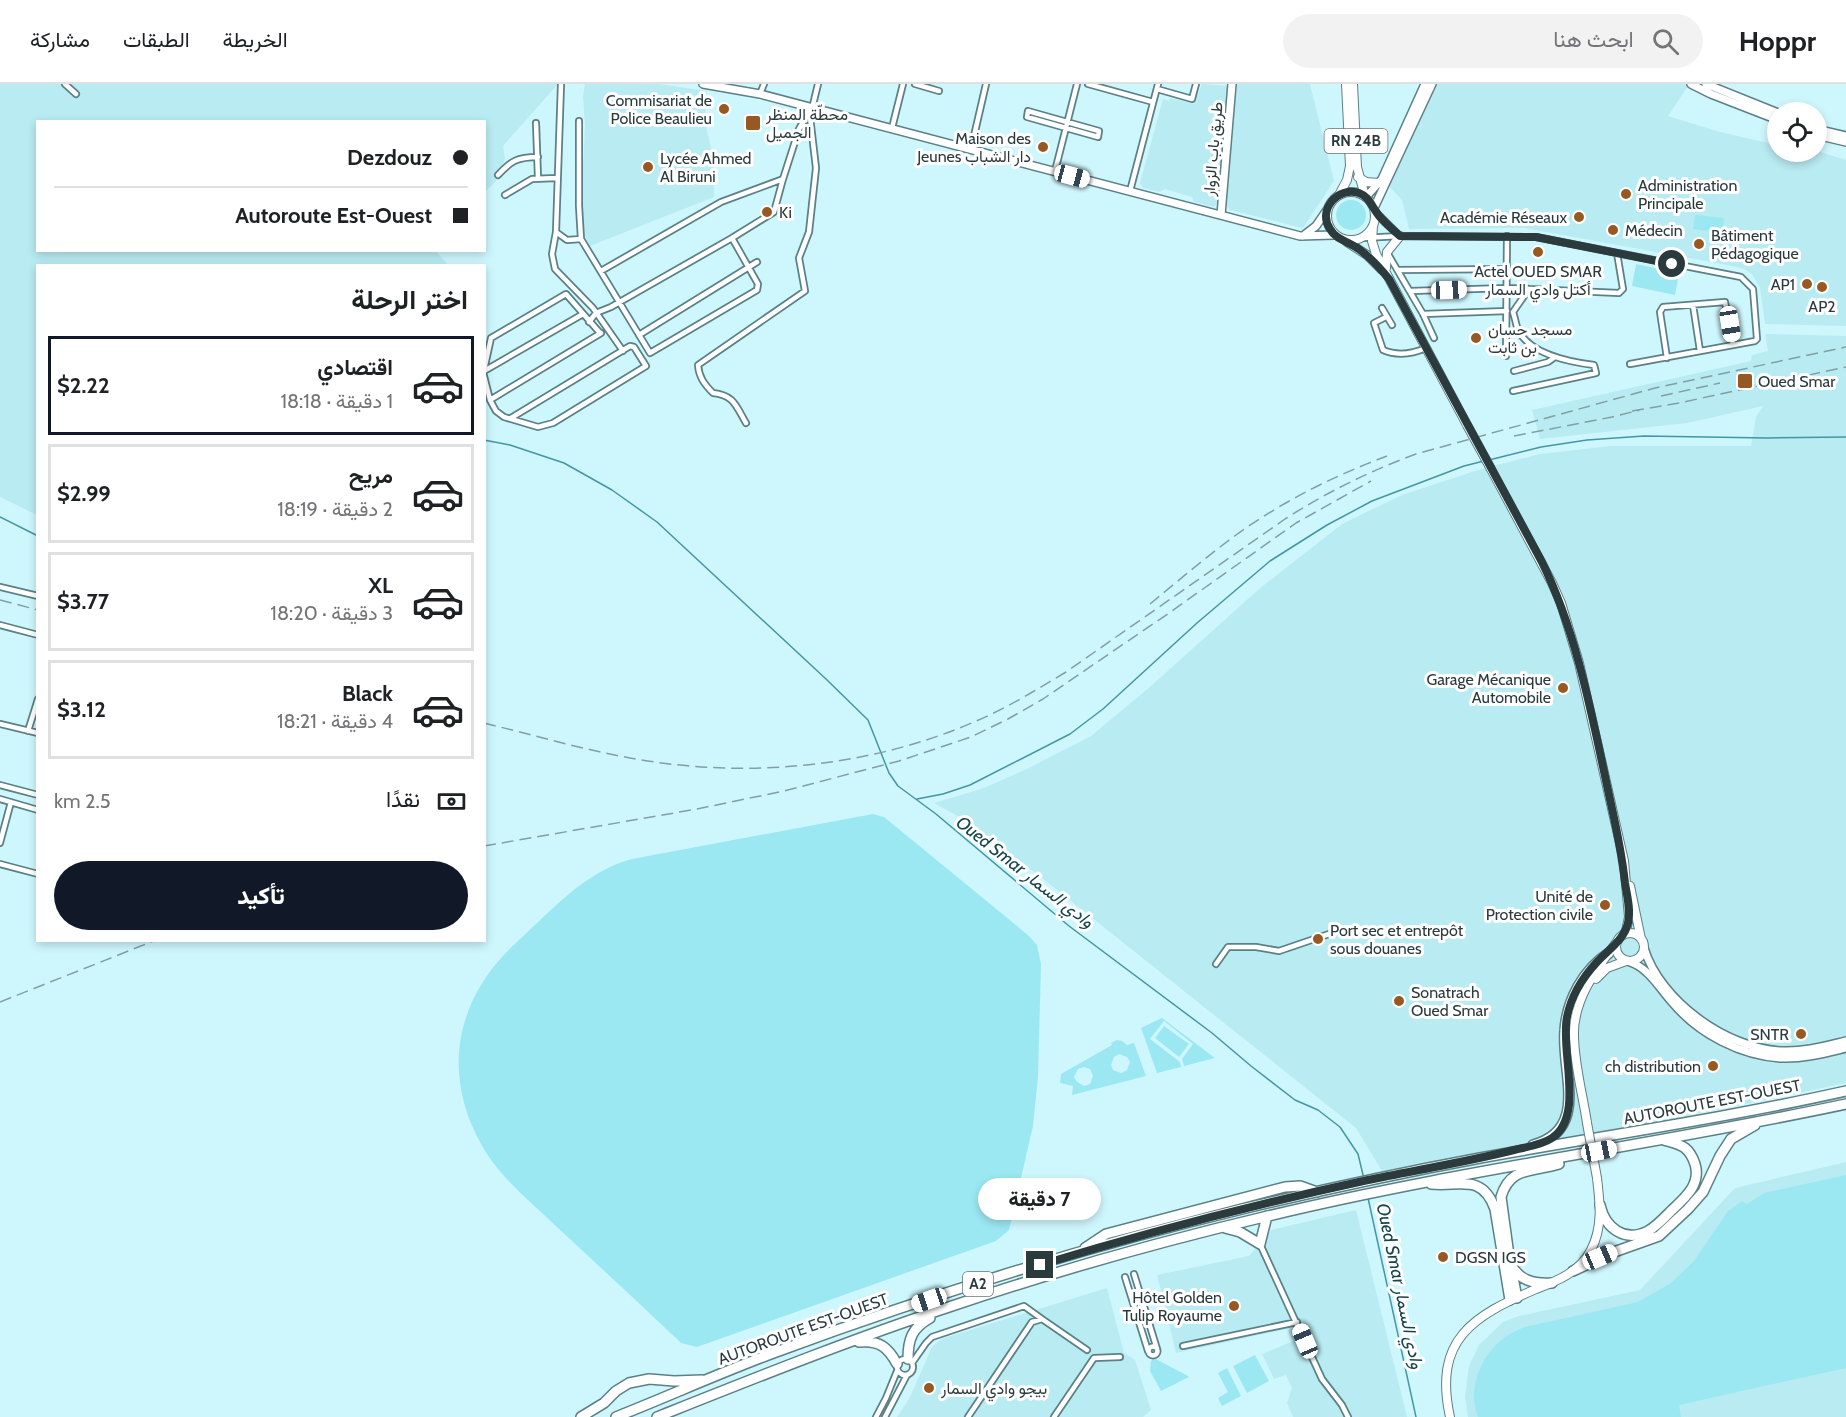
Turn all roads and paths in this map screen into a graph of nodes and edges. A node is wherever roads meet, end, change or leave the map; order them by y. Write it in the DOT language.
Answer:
graph roads {
  1 [pos="65,84"];
  2 [pos="561,84"];
  3 [pos="703,84"];
  4 [pos="764,84"];
  5 [pos="818,84"];
  6 [pos="903,84"];
  7 [pos="915,84"];
  8 [pos="986,84"];
  9 [pos="1077,84"];
  10 [pos="1088,84"];
  11 [pos="1196,84"];
  12 [pos="1232,84"];
  13 [pos="1346,84"];
  14 [pos="1353,84"];
  15 [pos="1425,84"];
  16 [pos="1432,84"];
  17 [pos="1691,84"];
  18 [pos="1706,84"];
  19 [pos="1157,86"];
  20 [pos="939,91"];
  21 [pos="76,94"];
  22 [pos="760,94"];
  23 [pos="1153,102"];
  24 [pos="812,108"];
  25 [pos="1767,109"];
  26 [pos="1767,116"];
  27 [pos="579,121"];
  28 [pos="1067,122"];
  29 [pos="536,123"];
  30 [pos="892,128"];
  31 [pos="1065,128"];
  32 [pos="1827,132"];
  33 [pos="1846,136"];
  34 [pos="1827,138"];
  35 [pos="1846,142"];
  36 [pos="971,149"];
  37 [pos="538,157"];
  38 [pos="1055,171"];
  39 [pos="498,175"];
  40 [pos="1358,177"];
  41 [pos="538,178"];
  42 [pos="557,178"];
  43 [pos="783,179"];
  44 [pos="1379,183"];
  45 [pos="1130,190"];
  46 [pos="505,195"];
  47 [pos="1339,195"];
  48 [pos="1365,197"];
  49 [pos="1374,209"];
  50 [pos="1327,210"];
  51 [pos="1221,215"];
  52 [pos="1373,226"];
  53 [pos="556,232"];
  54 [pos="1303,236"];
  55 [pos="1400,236"];
  56 [pos="1507,236"];
  57 [pos="1337,237"];
  58 [pos="1372,237"];
  59 [pos="732,238"];
  60 [pos="1363,238"];
  61 [pos="581,239"];
  62 [pos="1387,252"];
  63 [pos="1617,254"];
  64 [pos="757,262"];
  65 [pos="749,269"];
  66 [pos="1507,269"];
  67 [pos="1398,270"];
  68 [pos="601,271"];
  69 [pos="1388,276"];
  70 [pos="1507,288"];
  71 [pos="1529,289"];
  72 [pos="1410,291"];
  73 [pos="619,302"];
  74 [pos="1693,304"];
  75 [pos="1382,308"];
  76 [pos="1507,311"];
  77 [pos="1514,312"];
  78 [pos="596,313"];
  79 [pos="583,314"];
  80 [pos="1423,314"];
  81 [pos="1386,317"];
  82 [pos="589,322"];
  83 [pos="1392,325"];
  84 [pos="607,329"];
  85 [pos="600,333"];
  86 [pos="639,335"];
  87 [pos="1434,338"];
  88 [pos="1733,345"];
  89 [pos="1426,348"];
  90 [pos="623,351"];
  91 [pos="1700,351"];
  92 [pos="1506,356"];
  93 [pos="1555,357"];
  94 [pos="1668,358"];
  95 [pos="486,363"];
  96 [pos="1572,363"];
  97 [pos="1630,364"];
  98 [pos="1514,371"];
  99 [pos="486,372"];
  100 [pos="1576,377"];
  101 [pos="486,382"];
  102 [pos="1512,391"];
  103 [pos="490,400"];
  104 [pos="511,418"];
  105 [pos="746,423"];
  106 [pos="0,587"];
  107 [pos="36,596"];
  108 [pos="0,625"];
  109 [pos="36,634"];
  110 [pos="36,705"];
  111 [pos="0,724"];
  112 [pos="28,731"];
  113 [pos="36,733"];
  114 [pos="0,785"];
  115 [pos="36,794"];
  116 [pos="0,799"];
  117 [pos="11,802"];
  118 [pos="36,809"];
  119 [pos="0,843"];
  120 [pos="1624,861"];
  121 [pos="0,864"];
  122 [pos="36,873"];
  123 [pos="1329,934"];
  124 [pos="1622,936"];
  125 [pos="1616,943"];
  126 [pos="1643,944"];
  127 [pos="1609,953"];
  128 [pos="1628,961"];
  129 [pos="1216,964"];
  130 [pos="1585,991"];
  131 [pos="1846,1041"];
  132 [pos="1846,1048"];
  133 [pos="1846,1091"];
  134 [pos="1846,1104"];
  135 [pos="1780,1117"];
  136 [pos="1662,1139"];
  137 [pos="1579,1155"];
  138 [pos="1480,1158"];
  139 [pos="1417,1183"];
  140 [pos="1600,1205"];
  141 [pos="1268,1216"];
  142 [pos="1223,1227"];
  143 [pos="1260,1244"];
  144 [pos="1510,1263"];
  145 [pos="1573,1271"];
  146 [pos="1134,1274"];
  147 [pos="1125,1277"];
  148 [pos="1552,1283"];
  149 [pos="1513,1299"];
  150 [pos="955,1305"];
  151 [pos="1042,1319"];
  152 [pos="1297,1322"];
  153 [pos="1183,1346"];
  154 [pos="1087,1350"];
  155 [pos="825,1351"];
  156 [pos="1120,1357"];
  157 [pos="910,1361"];
  158 [pos="897,1367"];
  159 [pos="907,1375"];
  160 [pos="710,1380"];
  161 [pos="581,1417"];
  162 [pos="616,1417"];
  163 [pos="657,1417"];
  164 [pos="876,1417"];
  165 [pos="885,1417"];
  166 [pos="969,1417"];
  167 [pos="1054,1417"];
  168 [pos="1348,1417"];
  169 [pos="1450,1417"];
  1 -- 21 [label="street"];
  2 -- 42 [label="street"];
  3 -- 22 [label="main road"];
  4 -- 22 [label="street"];
  5 -- 24 [label="street"];
  6 -- 30 [label="street"];
  7 -- 20 [label="street"];
  8 -- 36 [label="street"];
  9 -- 28 [label="street"];
  10 -- 23 [label="street"];
  11 -- 19 [label="street"];
  12 -- 51 [label="main road, طريق باب الزوار"];
  13 -- 47 [label="main road"];
  14 -- 40 [label="main road, RN 24B"];
  15 -- 44 [label="main road"];
  16 -- 49 [label="main road"];
  17 -- 26 [label="main road"];
  18 -- 25 [label="main road"];
  19 -- 23 [label="street"];
  22 -- 24 [label="main road"];
  23 -- 45 [label="street"];
  24 -- 30 [label="main road"];
  24 -- 43 [label="street"];
  24 -- 105 [label="street"];
  27 -- 61 [label="street"];
  28 -- 31 [label="street"];
  28 -- 31 [label="street"];
  28 -- 31 [label="street"];
  29 -- 37 [label="street"];
  30 -- 36 [label="main road"];
  31 -- 38 [label="street"];
  32 -- 33 [label="main road"];
  34 -- 35 [label="main road"];
  36 -- 38 [label="main road"];
  37 -- 39 [label="street"];
  37 -- 41 [label="street"];
  38 -- 45 [label="main road"];
  40 -- 44 [label="main road"];
  40 -- 48 [label="main road, RN 24B"];
  41 -- 42 [label="street"];
  41 -- 46 [label="street"];
  42 -- 53 [label="street"];
  43 -- 59 [label="street"];
  43 -- 68 [label="street"];
  44 -- 48 [label="main road"];
  45 -- 51 [label="main road"];
  47 -- 48 [label="main road"];
  47 -- 50 [label="main road"];
  48 -- 49 [label="main road"];
  49 -- 52 [label="main road"];
  49 -- 55 [label="street"];
  50 -- 54 [label="main road"];
  50 -- 57 [label="main road"];
  51 -- 54 [label="main road"];
  52 -- 58 [label="main road"];
  52 -- 60 [label="main road"];
  53 -- 61 [label="street"];
  53 -- 78 [label="street"];
  54 -- 57 [label="main road"];
  55 -- 56 [label="street"];
  55 -- 58 [label="street"];
  55 -- 62 [label="main road"];
  56 -- 63 [label="street"];
  56 -- 66 [label="street"];
  57 -- 60 [label="main road"];
  57 -- 69 [label="main road"];
  58 -- 60 [label="street"];
  58 -- 69 [label="main road"];
  59 -- 65 [label="street"];
  59 -- 73 [label="street"];
  61 -- 68 [label="street"];
  62 -- 67 [label="street"];
  62 -- 69 [label="main road"];
  63 -- 71 [label="street"];
  63 -- 88 [label="street"];
  64 -- 65 [label="street"];
  65 -- 86 [label="street"];
  65 -- 86 [label="street"];
  66 -- 67 [label="street"];
  66 -- 70 [label="street"];
  67 -- 72 [label="street"];
  68 -- 73 [label="street"];
  69 -- 89 [label="main road"];
  70 -- 71 [label="street"];
  70 -- 72 [label="street"];
  70 -- 76 [label="street"];
  71 -- 77 [label="street"];
  72 -- 80 [label="street"];
  73 -- 78 [label="street"];
  73 -- 86 [label="street"];
  74 -- 88 [label="street"];
  74 -- 91 [label="street"];
  74 -- 94 [label="street"];
  75 -- 81 [label="street"];
  76 -- 77 [label="street"];
  76 -- 80 [label="street"];
  76 -- 92 [label="street"];
  77 -- 93 [label="street"];
  78 -- 82 [label="street"];
  78 -- 84 [label="street"];
  79 -- 82 [label="street"];
  79 -- 95 [label="street"];
  79 -- 99 [label="street"];
  80 -- 87 [label="street"];
  81 -- 83 [label="street"];
  81 -- 89 [label="street"];
  82 -- 85 [label="street"];
  84 -- 85 [label="street"];
  84 -- 90 [label="street"];
  85 -- 103 [label="street"];
  88 -- 91 [label="street"];
  89 -- 120 [label="main road, bridge"];
  90 -- 104 [label="street"];
  90 -- 104 [label="street"];
  91 -- 94 [label="street"];
  93 -- 96 [label="street"];
  93 -- 98 [label="street"];
  94 -- 97 [label="street"];
  96 -- 100 [label="street"];
  96 -- 100 [label="street"];
  100 -- 102 [label="street"];
  101 -- 103 [label="street"];
  103 -- 104 [label="street"];
  106 -- 107 [label="street"];
  108 -- 109 [label="street"];
  110 -- 112 [label="street"];
  111 -- 112 [label="street"];
  112 -- 113 [label="street"];
  114 -- 115 [label="street"];
  116 -- 117 [label="street"];
  117 -- 118 [label="street"];
  117 -- 119 [label="street"];
  120 -- 124 [label="main road"];
  120 -- 126 [label="main road"];
  121 -- 122 [label="street"];
  123 -- 129 [label="street"];
  124 -- 125 [label="main road"];
  124 -- 126 [label="main road"];
  125 -- 127 [label="main road"];
  125 -- 128 [label="main road"];
  126 -- 128 [label="main road"];
  126 -- 131 [label="main road"];
  127 -- 130 [label="main road"];
  127 -- 138 [label="highway"];
  128 -- 130 [label="main road"];
  128 -- 132 [label="main road"];
  130 -- 140 [label="main road, bridge"];
  133 -- 138 [label="highway, AUTOROUTE EST-OUEST / A2"];
  134 -- 135 [label="highway, AUTOROUTE EST-OUEST / A2"];
  135 -- 136 [label="highway, AUTOROUTE EST-OUEST / A2"];
  135 -- 145 [label="highway"];
  136 -- 137 [label="highway, AUTOROUTE EST-OUEST / A2"];
  136 -- 140 [label="highway"];
  137 -- 139 [label="highway, AUTOROUTE EST-OUEST / A2"];
  137 -- 144 [label="highway"];
  138 -- 160 [label="highway, AUTOROUTE EST-OUEST / A2"];
  139 -- 141 [label="highway, AUTOROUTE EST-OUEST / A2"];
  139 -- 149 [label="highway"];
  140 -- 145 [label="main road"];
  141 -- 142 [label="highway, AUTOROUTE EST-OUEST / A2"];
  141 -- 143 [label="highway"];
  142 -- 143 [label="highway"];
  142 -- 150 [label="highway, AUTOROUTE EST-OUEST / A2"];
  143 -- 152 [label="street"];
  144 -- 148 [label="highway"];
  144 -- 149 [label="highway"];
  145 -- 148 [label="main road"];
  146 -- 147 [label="street"];
  148 -- 149 [label="main road"];
  149 -- 169 [label="main road"];
  150 -- 155 [label="highway, AUTOROUTE EST-OUEST / A2"];
  150 -- 157 [label="highway"];
  151 -- 154 [label="street"];
  151 -- 157 [label="street"];
  151 -- 166 [label="street"];
  152 -- 153 [label="street"];
  152 -- 168 [label="street"];
  155 -- 158 [label="highway"];
  155 -- 163 [label="highway, AUTOROUTE EST-OUEST / A2"];
  156 -- 167 [label="street"];
  157 -- 158 [label="street"];
  157 -- 159 [label="street"];
  158 -- 159 [label="street"];
  158 -- 164 [label="street"];
  159 -- 165 [label="street"];
  160 -- 161 [label="highway"];
  160 -- 162 [label="highway, AUTOROUTE EST-OUEST / A2"];
}
